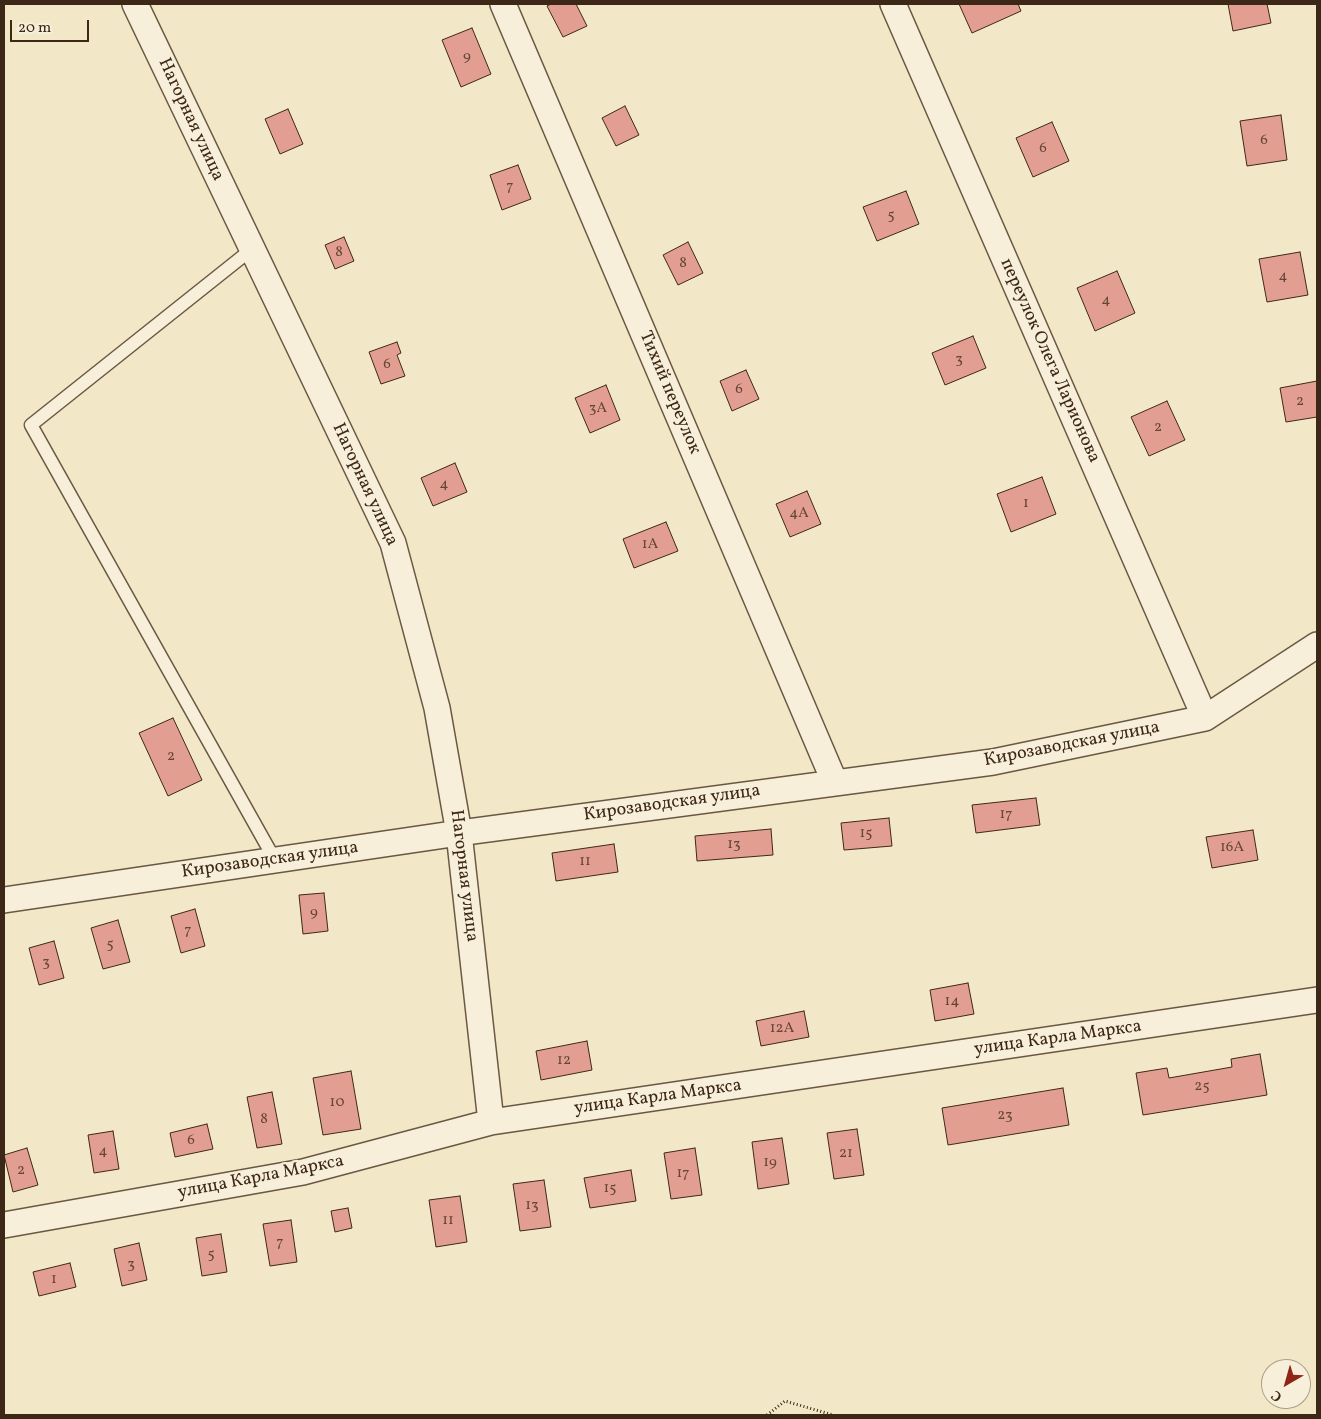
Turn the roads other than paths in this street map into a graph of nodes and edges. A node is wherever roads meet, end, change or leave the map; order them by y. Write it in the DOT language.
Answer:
graph roads {
  1 [pos="136,4"];
  2 [pos="503,4"];
  3 [pos="893,4"];
  4 [pos="252,249"];
  5 [pos="1317,645"];
  6 [pos="1206,718"];
  7 [pos="835,783"];
  8 [pos="459,833"];
  9 [pos="275,860"];
  10 [pos="4,900"];
  11 [pos="1317,1000"];
  12 [pos="491,1122"];
  13 [pos="4,1225"];
  1 -- 4 [label="street, Нагорная улица"];
  2 -- 7 [label="street, Тихий переулок"];
  3 -- 6 [label="street, переулок Олега Ларионова"];
  4 -- 8 [label="street, Нагорная улица"];
  4 -- 9 [label="lane"];
  5 -- 6 [label="street, Кирозаводская улица"];
  6 -- 7 [label="street, Кирозаводская улица"];
  7 -- 8 [label="street, Кирозаводская улица"];
  8 -- 9 [label="street, Кирозаводская улица"];
  8 -- 12 [label="street, Нагорная улица"];
  9 -- 10 [label="street, Кирозаводская улица"];
  11 -- 12 [label="street, улица Карла Маркса"];
  12 -- 13 [label="street, улица Карла Маркса"];
}
